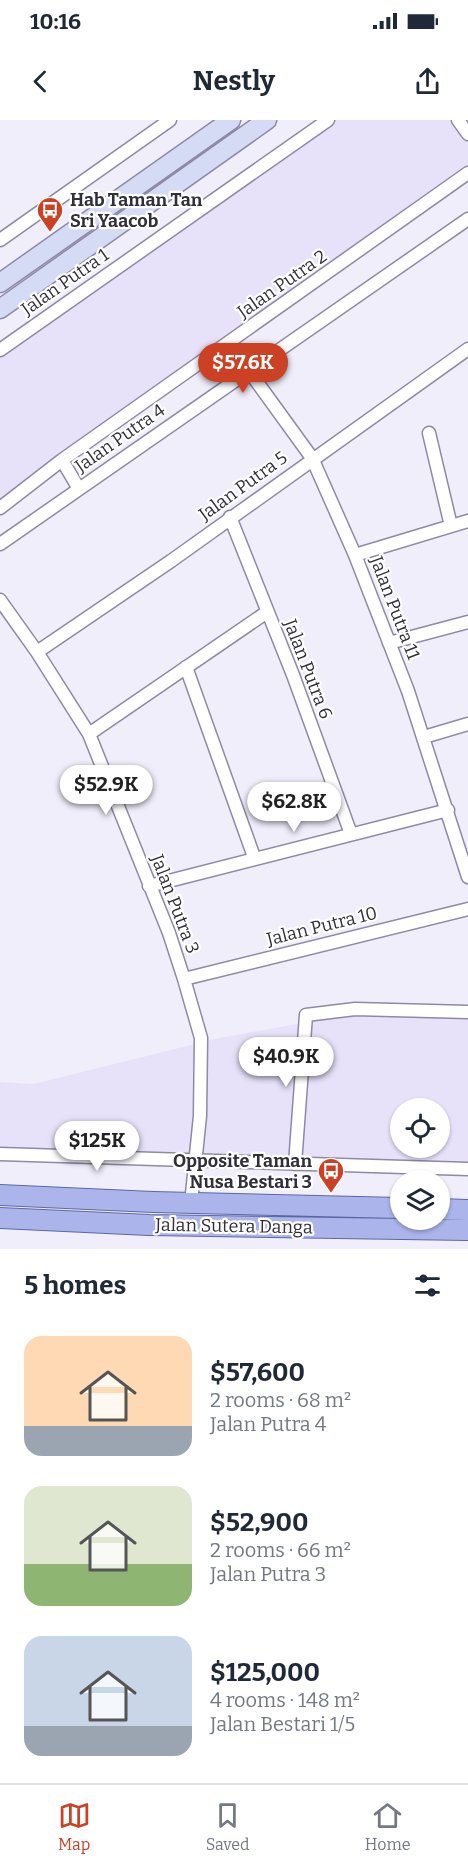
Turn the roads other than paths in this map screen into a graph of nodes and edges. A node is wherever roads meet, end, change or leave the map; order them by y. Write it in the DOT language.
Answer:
graph roads {
  1 [pos="170,120"];
  2 [pos="231,120"];
  3 [pos="267,120"];
  4 [pos="328,120"];
  5 [pos="458,120"];
  6 [pos="468,134"];
  7 [pos="468,173"];
  8 [pos="468,219"];
  9 [pos="0,240"];
  10 [pos="0,283"];
  11 [pos="0,309"];
  12 [pos="468,348"];
  13 [pos="0,350"];
  14 [pos="249,371"];
  15 [pos="429,433"];
  16 [pos="312,458"];
  17 [pos="62,460"];
  18 [pos="79,489"];
  19 [pos="0,508"];
  20 [pos="230,517"];
  21 [pos="468,520"];
  22 [pos="451,526"];
  23 [pos="0,544"];
  24 [pos="355,555"];
  25 [pos="0,600"];
  26 [pos="267,612"];
  27 [pos="468,622"];
  28 [pos="389,644"];
  29 [pos="38,652"];
  30 [pos="186,667"];
  31 [pos="468,724"];
  32 [pos="89,734"];
  33 [pos="424,737"];
  34 [pos="448,810"];
  35 [pos="351,834"];
  36 [pos="254,857"];
  37 [pos="468,878"];
  38 [pos="149,886"];
  39 [pos="468,909"];
  40 [pos="184,979"];
  41 [pos="468,1012"];
  42 [pos="0,1154"];
  43 [pos="195,1161"];
  44 [pos="295,1164"];
  45 [pos="468,1169"];
  46 [pos="0,1195"];
  47 [pos="191,1203"];
  48 [pos="390,1208"];
  49 [pos="450,1209"];
  50 [pos="468,1210"];
  51 [pos="0,1218"];
  52 [pos="468,1230"];
  1 -- 9 [label="street"];
  2 -- 10 [label="main road"];
  3 -- 11 [label="main road"];
  4 -- 13 [label="street, Jalan Putra 1"];
  5 -- 6 [label="street"];
  7 -- 17 [label="street, Jalan Putra 2"];
  8 -- 14 [label="street, Jalan Putra 4"];
  12 -- 16 [label="street, Jalan Putra 5"];
  14 -- 16 [label="street, Jalan Putra 11"];
  14 -- 18 [label="street, Jalan Putra 4"];
  15 -- 22 [label="street"];
  16 -- 20 [label="street, Jalan Putra 5"];
  16 -- 24 [label="street, Jalan Putra 11"];
  17 -- 18 [label="street"];
  17 -- 19 [label="street, Jalan Putra 2"];
  18 -- 23 [label="street, Jalan Putra 4"];
  20 -- 26 [label="street, Jalan Putra 6"];
  20 -- 29 [label="street, Jalan Putra 5"];
  21 -- 22 [label="street"];
  22 -- 24 [label="street"];
  24 -- 28 [label="street, Jalan Putra 11"];
  25 -- 29 [label="street, Jalan Putra 3"];
  26 -- 30 [label="street"];
  26 -- 35 [label="street, Jalan Putra 6"];
  27 -- 28 [label="street"];
  28 -- 33 [label="street, Jalan Putra 11"];
  29 -- 32 [label="street, Jalan Putra 3"];
  30 -- 32 [label="street"];
  30 -- 36 [label="street"];
  31 -- 33 [label="street"];
  32 -- 38 [label="street, Jalan Putra 3"];
  33 -- 34 [label="street, Jalan Putra 11"];
  34 -- 35 [label="street"];
  34 -- 37 [label="street, Jalan Putra 11"];
  35 -- 36 [label="street"];
  36 -- 38 [label="street"];
  38 -- 40 [label="street, Jalan Putra 3"];
  39 -- 40 [label="street, Jalan Putra 10"];
  40 -- 43 [label="street, Jalan Putra 3"];
  41 -- 44 [label="street"];
  42 -- 43 [label="street"];
  43 -- 44 [label="street"];
  43 -- 47 [label="street, Jalan Putra 3"];
  44 -- 45 [label="street"];
  46 -- 47 [label="main road, Jalan Sutera Danga"];
  47 -- 48 [label="main road, Jalan Sutera Danga"];
  49 -- 50 [label="main road"];
  51 -- 52 [label="main road, Jalan Sutera Danga"];
}
